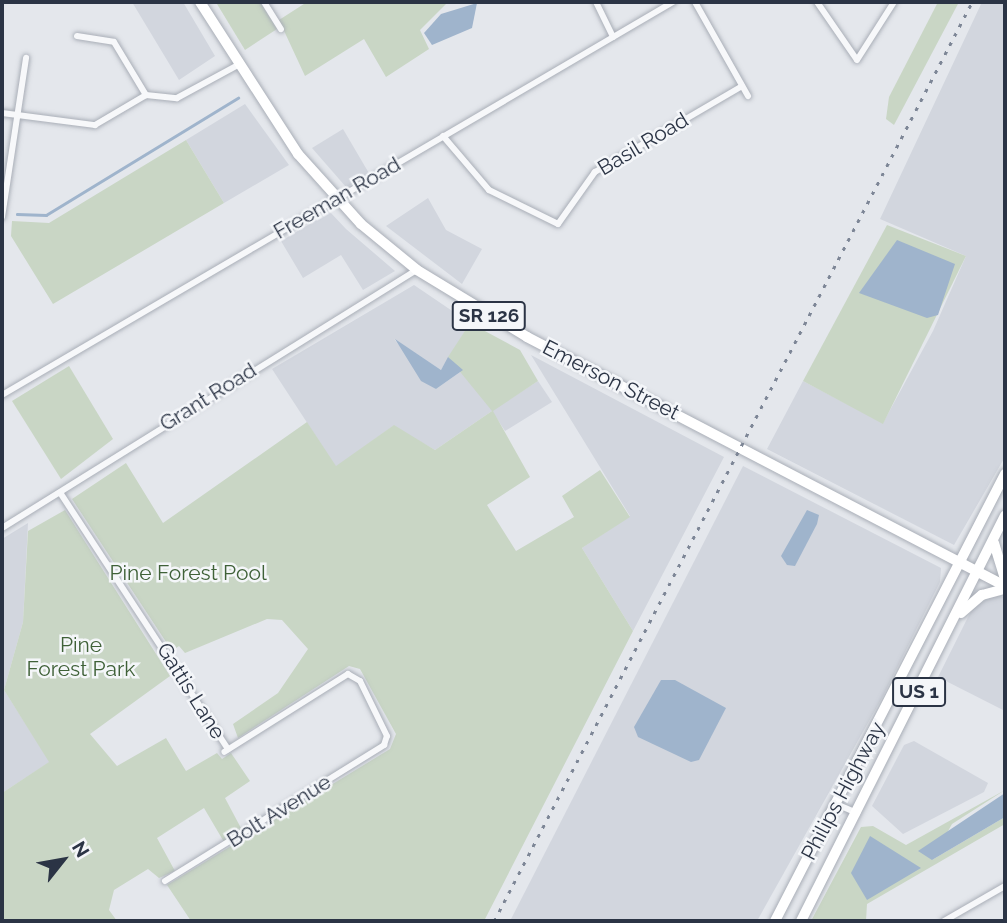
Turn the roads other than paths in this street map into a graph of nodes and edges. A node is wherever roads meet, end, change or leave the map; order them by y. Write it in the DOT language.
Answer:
graph roads {
  1 [pos="200,2"];
  2 [pos="264,2"];
  3 [pos="596,2"];
  4 [pos="673,2"];
  5 [pos="695,2"];
  6 [pos="817,2"];
  7 [pos="894,2"];
  8 [pos="281,29"];
  9 [pos="77,36"];
  10 [pos="614,37"];
  11 [pos="26,58"];
  12 [pos="238,65"];
  13 [pos="742,86"];
  14 [pos="146,95"];
  15 [pos="748,96"];
  16 [pos="2,113"];
  17 [pos="17,115"];
  18 [pos="443,136"];
  19 [pos="335,198"];
  20 [pos="2,217"];
  21 [pos="418,270"];
  22 [pos="2,395"];
  23 [pos="1005,474"];
  24 [pos="61,494"];
  25 [pos="1005,515"];
  26 [pos="2,528"];
  27 [pos="994,538"];
  28 [pos="961,562"];
  29 [pos="979,571"];
  30 [pos="1005,578"];
  31 [pos="1005,587"];
  32 [pos="955,618"];
  33 [pos="387,736"];
  34 [pos="836,804"];
  35 [pos="857,813"];
  36 [pos="165,881"];
  37 [pos="1005,886"];
  38 [pos="775,921"];
  39 [pos="801,921"];
  40 [pos="944,921"];
  1 -- 12 [label="main road, Emerson Street / SR 126"];
  2 -- 8 [label="street"];
  3 -- 10 [label="street"];
  4 -- 10 [label="street, Freeman Road"];
  5 -- 13 [label="street"];
  6 -- 7 [label="street"];
  9 -- 14 [label="street"];
  10 -- 18 [label="street, Freeman Road"];
  11 -- 17 [label="street"];
  12 -- 14 [label="street"];
  12 -- 19 [label="main road, Emerson Street / SR 126"];
  13 -- 15 [label="street"];
  13 -- 18 [label="street, Basil Road"];
  14 -- 17 [label="street"];
  16 -- 17 [label="street"];
  17 -- 20 [label="street"];
  18 -- 19 [label="street, Freeman Road"];
  19 -- 21 [label="main road, Emerson Street / SR 126"];
  19 -- 22 [label="street, Freeman Road"];
  21 -- 24 [label="street, Grant Road"];
  21 -- 28 [label="main road, Emerson Street / SR 126"];
  23 -- 28 [label="main road, Philips Highway / US 1"];
  24 -- 26 [label="street, Grant Road"];
  24 -- 33 [label="street, Gattis Lane"];
  25 -- 27 [label="main road, Philips Highway / US 1"];
  27 -- 29 [label="main road, Philips Highway / US 1"];
  27 -- 30 [label="main road"];
  28 -- 29 [label="main road, Emerson Street"];
  28 -- 34 [label="main road, Philips Highway / US 1"];
  29 -- 31 [label="main road, Emerson Street"];
  29 -- 32 [label="main road, Philips Highway / US 1"];
  31 -- 32 [label="main road"];
  32 -- 35 [label="main road, Philips Highway / US 1"];
  33 -- 36 [label="street, Bolt Avenue"];
  34 -- 35 [label="street"];
  34 -- 38 [label="main road, Philips Highway / US 1"];
  35 -- 39 [label="main road, Philips Highway / US 1"];
  37 -- 40 [label="street"];
}
